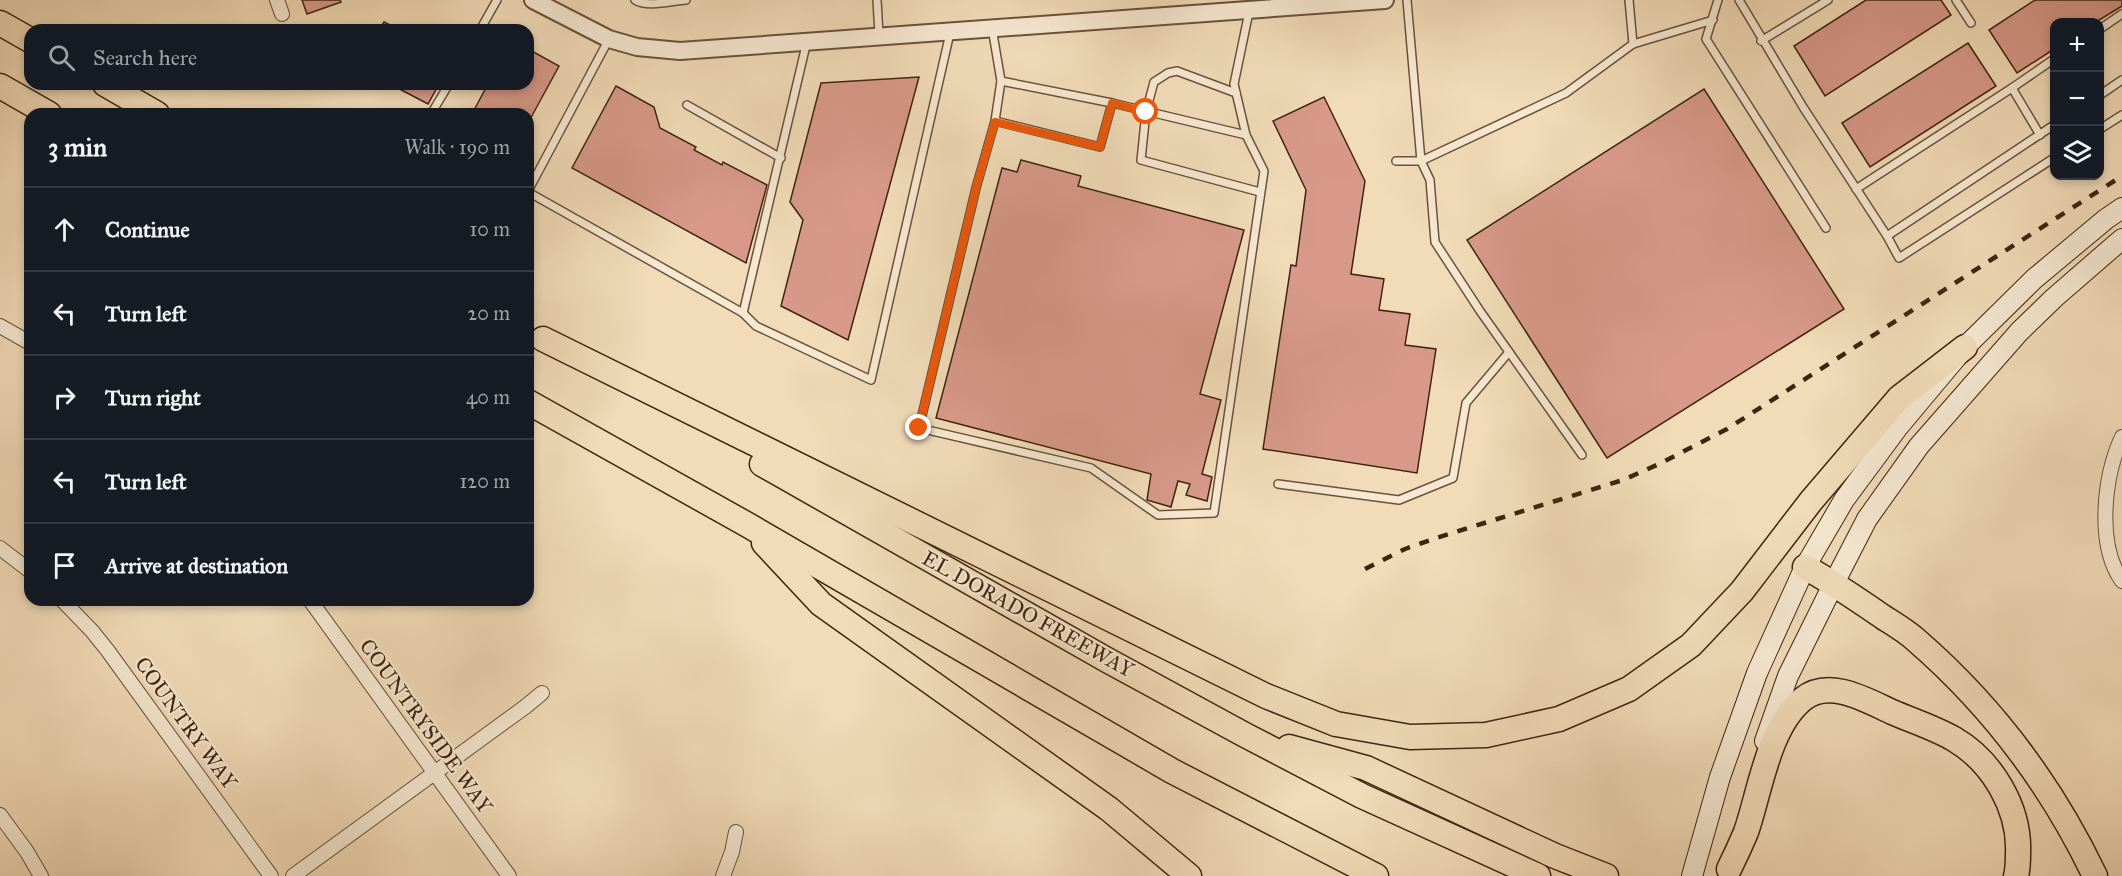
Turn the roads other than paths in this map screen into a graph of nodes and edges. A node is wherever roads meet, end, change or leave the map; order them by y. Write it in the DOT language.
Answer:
graph roads {
  1 [pos="277,0"];
  2 [pos="497,0"];
  3 [pos="533,0"];
  4 [pos="635,0"];
  5 [pos="686,0"];
  6 [pos="877,0"];
  7 [pos="1385,0"];
  8 [pos="1407,0"];
  9 [pos="1629,0"];
  10 [pos="1718,0"];
  11 [pos="1739,0"];
  12 [pos="1828,0"];
  13 [pos="1956,0"];
  14 [pos="1249,9"];
  15 [pos="282,14"];
  16 [pos="2122,14"];
  17 [pos="1713,20"];
  18 [pos="0,23"];
  19 [pos="1971,23"];
  20 [pos="483,24"];
  21 [pos="2104,26"];
  22 [pos="992,28"];
  23 [pos="951,31"];
  24 [pos="879,35"];
  25 [pos="24,37"];
  26 [pos="609,39"];
  27 [pos="807,41"];
  28 [pos="1761,41"];
  29 [pos="1633,44"];
  30 [pos="2050,63"];
  31 [pos="2122,80"];
  32 [pos="1001,81"];
  33 [pos="0,86"];
  34 [pos="2012,88"];
  35 [pos="115,90"];
  36 [pos="445,90"];
  37 [pos="2104,92"];
  38 [pos="1236,93"];
  39 [pos="1112,103"];
  40 [pos="687,105"];
  41 [pos="38,108"];
  42 [pos="147,108"];
  43 [pos="434,108"];
  44 [pos="1146,112"];
  45 [pos="2122,115"];
  46 [pos="995,122"];
  47 [pos="2054,126"];
  48 [pos="2104,126"];
  49 [pos="1246,135"];
  50 [pos="2040,135"];
  51 [pos="781,158"];
  52 [pos="1396,161"];
  53 [pos="1421,161"];
  54 [pos="2050,161"];
  55 [pos="534,180"];
  56 [pos="1856,189"];
  57 [pos="1260,192"];
  58 [pos="534,194"];
  59 [pos="2122,208"];
  60 [pos="1826,228"];
  61 [pos="1887,236"];
  62 [pos="2122,239"];
  63 [pos="743,313"];
  64 [pos="0,326"];
  65 [pos="535,335"];
  66 [pos="24,340"];
  67 [pos="1965,347"];
  68 [pos="1509,352"];
  69 [pos="534,405"];
  70 [pos="2122,437"];
  71 [pos="1582,455"];
  72 [pos="1278,484"];
  73 [pos="746,524"];
  74 [pos="0,548"];
  75 [pos="24,566"];
  76 [pos="1805,567"];
  77 [pos="2122,581"];
  78 [pos="1834,583"];
  79 [pos="68,606"];
  80 [pos="314,606"];
  81 [pos="542,693"];
  82 [pos="1245,735"];
  83 [pos="435,773"];
  84 [pos="0,815"];
  85 [pos="736,832"];
  86 [pos="1694,871"];
  87 [pos="1728,873"];
  88 [pos="41,876"];
  89 [pos="271,876"];
  90 [pos="293,876"];
  91 [pos="509,876"];
  92 [pos="723,876"];
  93 [pos="1189,876"];
  94 [pos="1376,876"];
  95 [pos="1539,876"];
  96 [pos="1606,876"];
  97 [pos="2016,876"];
  98 [pos="2096,876"];
  1 -- 15 [label="street"];
  2 -- 20 [label="lane"];
  3 -- 26 [label="street"];
  4 -- 5 [label="lane"];
  6 -- 24 [label="lane"];
  7 -- 14 [label="street"];
  8 -- 53 [label="lane"];
  9 -- 29 [label="lane"];
  10 -- 17 [label="lane"];
  11 -- 28 [label="lane"];
  12 -- 28 [label="lane"];
  13 -- 19 [label="lane"];
  14 -- 22 [label="street"];
  14 -- 38 [label="lane"];
  16 -- 21 [label="lane"];
  17 -- 29 [label="lane"];
  17 -- 60 [label="lane"];
  18 -- 25 [label="highway"];
  22 -- 23 [label="street"];
  22 -- 32 [label="lane"];
  23 -- 24 [label="street"];
  23 -- 63 [label="lane"];
  24 -- 27 [label="street"];
  26 -- 27 [label="street"];
  26 -- 55 [label="lane"];
  27 -- 51 [label="lane"];
  28 -- 56 [label="lane"];
  29 -- 53 [label="lane"];
  30 -- 34 [label="lane"];
  31 -- 37 [label="lane"];
  32 -- 39 [label="lane"];
  32 -- 46 [label="lane"];
  33 -- 41 [label="highway"];
  34 -- 50 [label="lane"];
  34 -- 56 [label="lane"];
  35 -- 42 [label="highway"];
  36 -- 43 [label="lane"];
  38 -- 44 [label="lane"];
  38 -- 49 [label="lane"];
  39 -- 44 [label="lane"];
  39 -- 46 [label="lane"];
  40 -- 51 [label="lane"];
  44 -- 49 [label="lane"];
  44 -- 57 [label="lane"];
  45 -- 48 [label="lane"];
  46 -- 57 [label="lane"];
  47 -- 50 [label="lane"];
  49 -- 57 [label="lane"];
  50 -- 61 [label="lane"];
  51 -- 63 [label="lane"];
  52 -- 53 [label="lane"];
  53 -- 68 [label="lane"];
  54 -- 61 [label="lane"];
  56 -- 61 [label="lane"];
  58 -- 63 [label="lane"];
  59 -- 67 [label="main road"];
  62 -- 78 [label="main road"];
  64 -- 66 [label="street"];
  65 -- 67 [label="highway"];
  65 -- 82 [label="highway, EL DORADO FREEWAY"];
  67 -- 76 [label="main road"];
  68 -- 71 [label="lane"];
  68 -- 72 [label="lane"];
  69 -- 73 [label="highway"];
  70 -- 77 [label="street"];
  73 -- 93 [label="highway"];
  73 -- 94 [label="highway"];
  74 -- 75 [label="street"];
  76 -- 78 [label="highway"];
  76 -- 86 [label="main road"];
  78 -- 87 [label="main road"];
  78 -- 98 [label="highway"];
  79 -- 89 [label="street, COUNTRY WAY"];
  80 -- 83 [label="street, COUNTRYSIDE WAY"];
  81 -- 83 [label="street"];
  82 -- 95 [label="highway, EL DORADO FREEWAY"];
  82 -- 96 [label="highway"];
  83 -- 90 [label="street"];
  83 -- 91 [label="street, COUNTRYSIDE WAY"];
  84 -- 88 [label="street"];
  85 -- 92 [label="street"];
  87 -- 97 [label="highway"];
}
